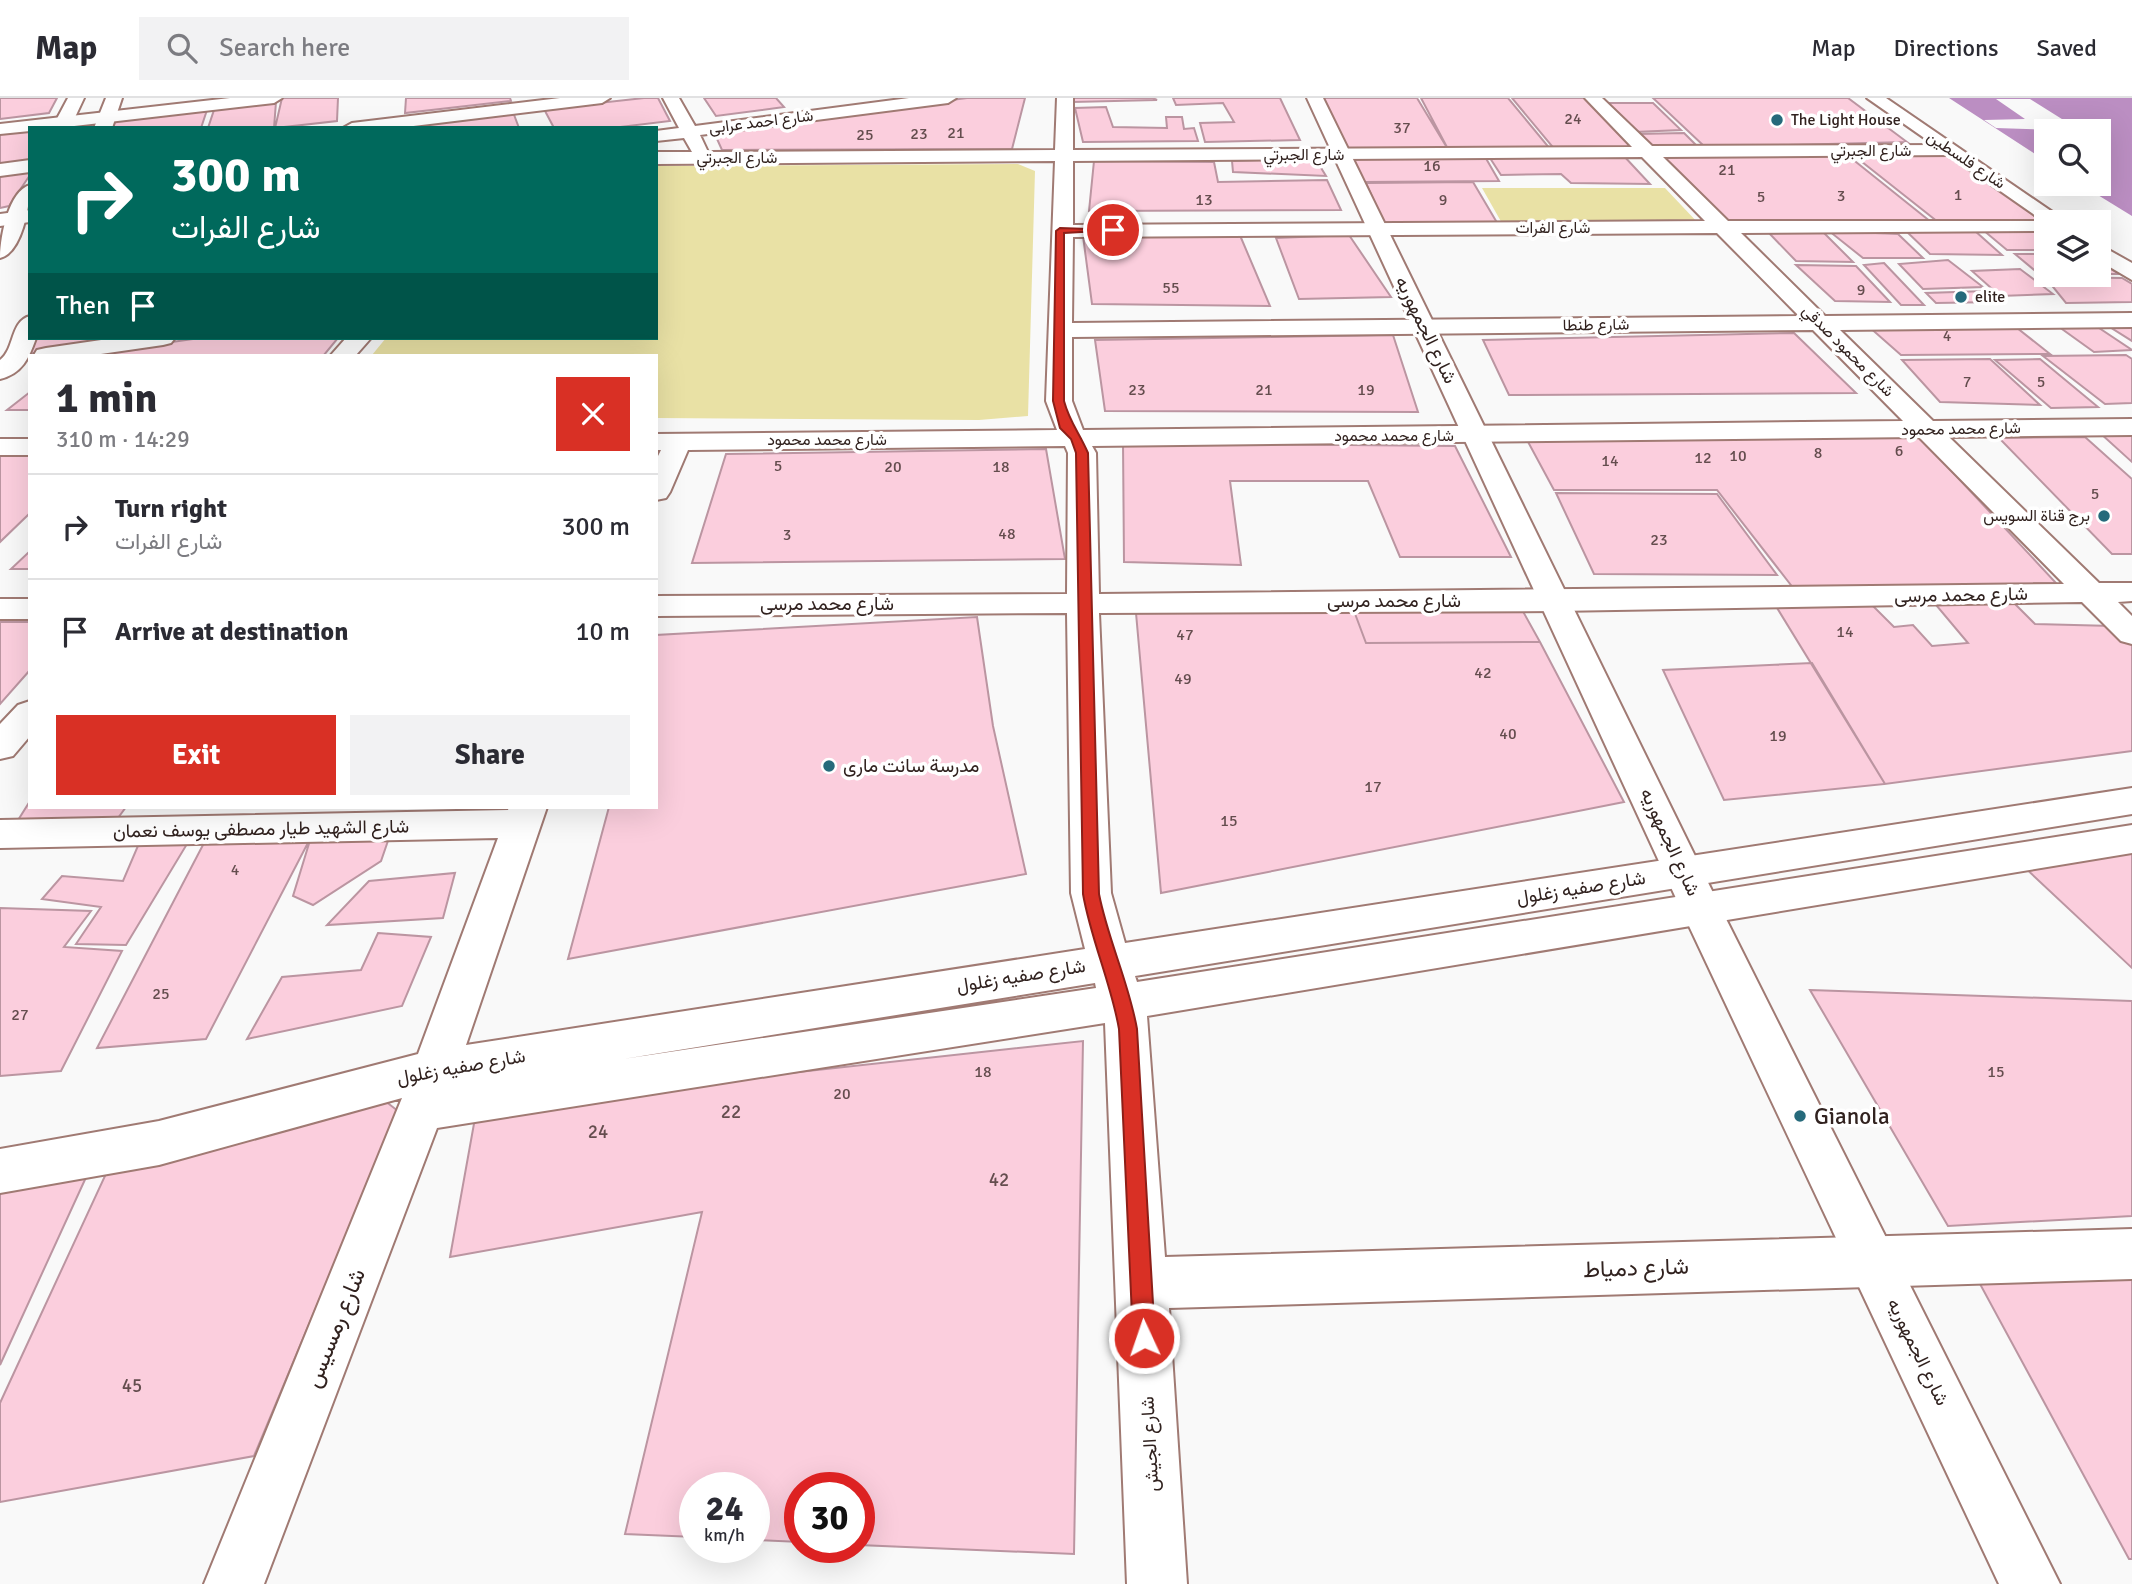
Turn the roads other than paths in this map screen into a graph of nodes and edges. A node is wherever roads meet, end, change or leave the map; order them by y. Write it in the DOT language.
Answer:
graph roads {
  1 [pos="76,98"];
  2 [pos="114,98"];
  3 [pos="274,98"];
  4 [pos="602,98"];
  5 [pos="671,98"];
  6 [pos="948,98"];
  7 [pos="1065,98"];
  8 [pos="1315,98"];
  9 [pos="1593,98"];
  10 [pos="1875,98"];
  11 [pos="520,103"];
  12 [pos="105,122"];
  13 [pos="371,122"];
  14 [pos="63,125"];
  15 [pos="528,126"];
  16 [pos="28,127"];
  17 [pos="0,129"];
  18 [pos="690,131"];
  19 [pos="658,136"];
  20 [pos="1951,150"];
  21 [pos="1648,152"];
  22 [pos="1342,154"];
  23 [pos="1062,156"];
  24 [pos="658,158"];
  25 [pos="703,158"];
  26 [pos="28,166"];
  27 [pos="0,170"];
  28 [pos="28,195"];
  29 [pos="2039,210"];
  30 [pos="15,218"];
  31 [pos="2034,225"];
  32 [pos="1723,227"];
  33 [pos="1377,229"];
  34 [pos="1060,231"];
  35 [pos="0,252"];
  36 [pos="2111,259"];
  37 [pos="2132,273"];
  38 [pos="2132,320"];
  39 [pos="1820,323"];
  40 [pos="28,327"];
  41 [pos="1424,327"];
  42 [pos="1060,330"];
  43 [pos="149,340"];
  44 [pos="357,340"];
  45 [pos="53,354"];
  46 [pos="345,354"];
  47 [pos="11,363"];
  48 [pos="2132,428"];
  49 [pos="1927,430"];
  50 [pos="1476,435"];
  51 [pos="1076,438"];
  52 [pos="667,441"];
  53 [pos="0,447"];
  54 [pos="28,447"];
  55 [pos="658,483"];
  56 [pos="2132,592"];
  57 [pos="2091,593"];
  58 [pos="1556,601"];
  59 [pos="1083,602"];
  60 [pos="658,606"];
  61 [pos="0,609"];
  62 [pos="28,609"];
  63 [pos="2132,634"];
  64 [pos="28,715"];
  65 [pos="0,747"];
  66 [pos="2132,801"];
  67 [pos="525,815"];
  68 [pos="0,834"];
  69 [pos="2132,839"];
  70 [pos="1685,871"];
  71 [pos="1701,909"];
  72 [pos="1109,962"];
  73 [pos="1124,1002"];
  74 [pos="427,1090"];
  75 [pos="0,1171"];
  76 [pos="2132,1254"];
  77 [pos="1874,1262"];
  78 [pos="1141,1283"];
  79 [pos="234,1584"];
  80 [pos="1157,1584"];
  81 [pos="2030,1584"];
  1 -- 14 [label="street"];
  2 -- 12 [label="street"];
  3 -- 12 [label="street"];
  4 -- 11 [label="street"];
  5 -- 18 [label="street"];
  6 -- 18 [label="street, شارع احمد عرابى"];
  7 -- 23 [label="street, شارع الجيش"];
  8 -- 22 [label="street, شارع الجمهوريه"];
  9 -- 21 [label="street, شارع محمود صدقي"];
  10 -- 20 [label="street, شارع فلسطين"];
  11 -- 13 [label="street"];
  11 -- 15 [label="street"];
  12 -- 14 [label="street"];
  16 -- 17 [label="street"];
  18 -- 19 [label="street, شارع احمد عرابى"];
  18 -- 25 [label="street"];
  20 -- 21 [label="street, شارع الجبرتي"];
  20 -- 29 [label="street, شارع فلسطين"];
  21 -- 22 [label="street, شارع الجبرتي"];
  21 -- 32 [label="street, شارع محمود صدقي"];
  22 -- 23 [label="street, شارع الجبرتي"];
  22 -- 33 [label="street, شارع الجمهوريه"];
  23 -- 25 [label="street, شارع الجبرتي"];
  23 -- 34 [label="street, شارع الجيش"];
  24 -- 25 [label="street, شارع الجبرتي"];
  26 -- 27 [label="street"];
  28 -- 30 [label="street"];
  30 -- 35 [label="street"];
  31 -- 32 [label="street, شارع الفرات"];
  32 -- 33 [label="street, شارع الفرات"];
  32 -- 39 [label="street, شارع محمود صدقي"];
  33 -- 34 [label="street, شارع الفرات"];
  33 -- 41 [label="street, شارع الجمهوريه"];
  34 -- 42 [label="street, شارع الجيش"];
  36 -- 37 [label="street"];
  38 -- 39 [label="street, شارع طنطا"];
  39 -- 41 [label="street, شارع طنطا"];
  39 -- 49 [label="street, شارع محمود صدقي"];
  40 -- 47 [label="street"];
  41 -- 42 [label="street, شارع طنطا"];
  41 -- 50 [label="street, شارع الجمهوريه"];
  42 -- 51 [label="street, شارع الجيش"];
  43 -- 45 [label="street"];
  44 -- 46 [label="street"];
  48 -- 49 [label="street, شارع محمد محمود"];
  49 -- 50 [label="street, شارع محمد محمود"];
  49 -- 57 [label="street, شارع محمود صدقي"];
  50 -- 51 [label="street, شارع محمد محمود"];
  50 -- 58 [label="street, شارع الجمهوريه"];
  51 -- 52 [label="street, شارع محمد محمود"];
  51 -- 59 [label="street, شارع الجيش"];
  52 -- 55 [label="street"];
  53 -- 54 [label="street"];
  56 -- 57 [label="street, شارع محمد مرسى"];
  57 -- 58 [label="street, شارع محمد مرسى"];
  57 -- 63 [label="street, شارع محمود صدقي"];
  58 -- 59 [label="street, شارع محمد مرسى"];
  58 -- 70 [label="street, شارع الجمهوريه"];
  59 -- 60 [label="street, شارع محمد مرسى"];
  59 -- 72 [label="street, شارع الجيش"];
  61 -- 62 [label="street"];
  64 -- 65 [label="street"];
  66 -- 70 [label="street, شارع صفيه زغلول"];
  67 -- 68 [label="street, شارع الشهيد طيار مصطفى يوسف نعمان"];
  67 -- 74 [label="street, شارع رمسيس"];
  69 -- 71 [label="street, شارع صفيه زغلول"];
  70 -- 71 [label="street, شارع الجمهوريه"];
  70 -- 72 [label="street, شارع صفيه زغلول"];
  71 -- 73 [label="street, شارع صفيه زغلول"];
  71 -- 77 [label="street, شارع الجمهوريه"];
  72 -- 73 [label="street, شارع الجيش"];
  72 -- 74 [label="street, شارع صفيه زغلول"];
  73 -- 74 [label="street, شارع صفيه زغلول"];
  73 -- 78 [label="street, شارع الجيش"];
  74 -- 75 [label="street, شارع صفيه زغلول"];
  74 -- 79 [label="street, شارع رمسيس"];
  76 -- 77 [label="street, شارع دمياط"];
  77 -- 78 [label="street, شارع دمياط"];
  77 -- 81 [label="street, شارع الجمهوريه"];
  78 -- 80 [label="street, شارع الجيش"];
}
